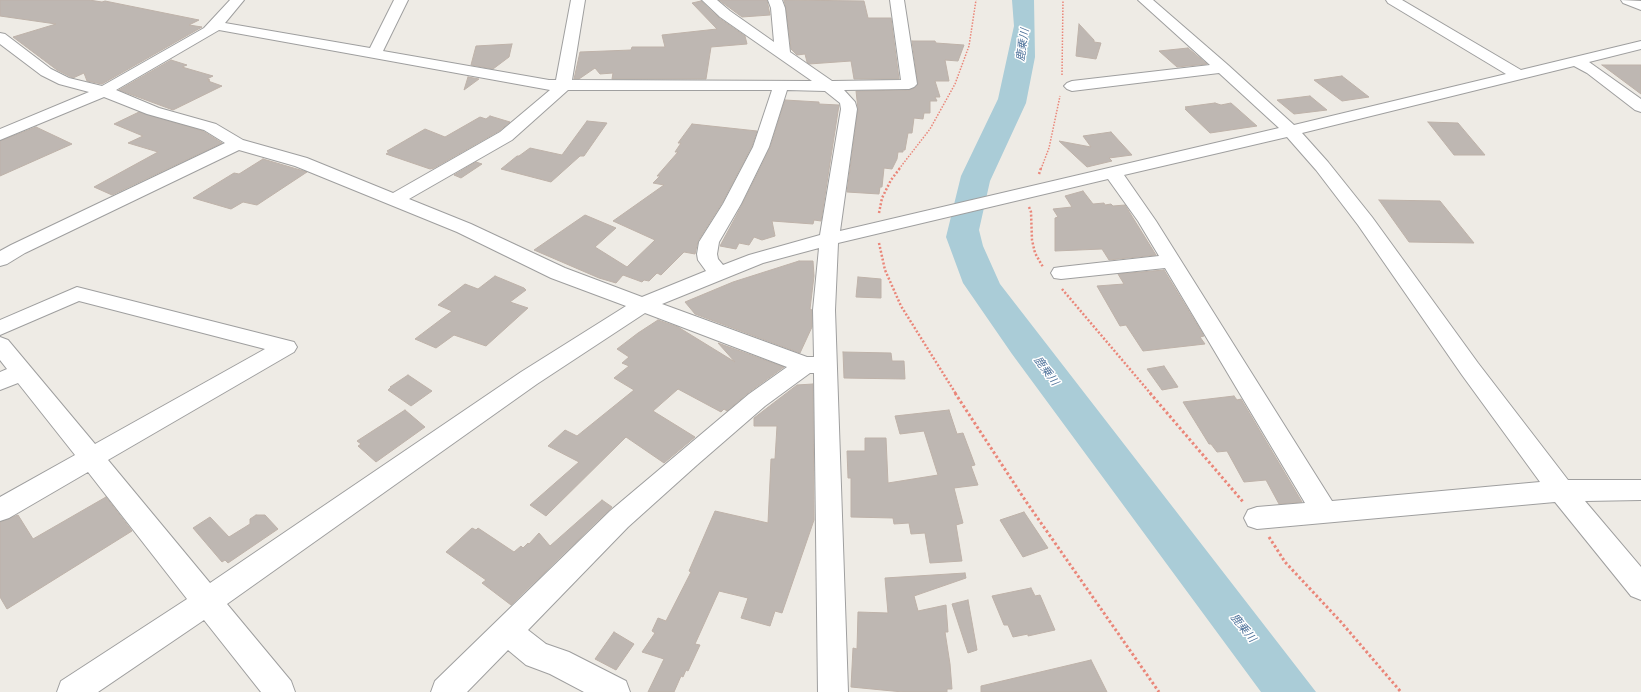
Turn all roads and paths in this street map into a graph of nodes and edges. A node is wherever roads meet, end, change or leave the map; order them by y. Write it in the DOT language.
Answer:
graph roads {
  1 [pos="237,0"];
  2 [pos="401,0"];
  3 [pos="578,0"];
  4 [pos="709,0"];
  5 [pos="775,0"];
  6 [pos="897,0"];
  7 [pos="976,0"];
  8 [pos="1063,0"];
  9 [pos="1144,0"];
  10 [pos="1393,0"];
  11 [pos="1628,0"];
  12 [pos="1641,6"];
  13 [pos="216,25"];
  14 [pos="0,37"];
  15 [pos="1641,46"];
  16 [pos="374,54"];
  17 [pos="783,55"];
  18 [pos="1576,61"];
  19 [pos="1222,68"];
  20 [pos="1519,75"];
  21 [pos="1065,84"];
  22 [pos="563,86"];
  23 [pos="781,86"];
  24 [pos="829,86"];
  25 [pos="104,91"];
  26 [pos="1641,107"];
  27 [pos="1290,130"];
  28 [pos="0,135"];
  29 [pos="237,144"];
  30 [pos="1111,172"];
  31 [pos="1023,194"];
  32 [pos="394,200"];
  33 [pos="876,228"];
  34 [pos="829,239"];
  35 [pos="0,260"];
  36 [pos="1171,260"];
  37 [pos="719,273"];
  38 [pos="1054,275"];
  39 [pos="644,304"];
  40 [pos="0,328"];
  41 [pos="0,345"];
  42 [pos="815,365"];
  43 [pos="11,377"];
  44 [pos="92,458"];
  45 [pos="1641,490"];
  46 [pos="1561,491"];
  47 [pos="0,510"];
  48 [pos="1324,512"];
  49 [pos="1257,518"];
  50 [pos="1641,587"];
  51 [pos="206,602"];
  52 [pos="507,631"];
  53 [pos="72,692"];
  54 [pos="280,692"];
  55 [pos="446,692"];
  56 [pos="615,692"];
  57 [pos="833,692"];
  58 [pos="1159,692"];
  59 [pos="1401,692"];
  1 -- 13 [label="street"];
  2 -- 16 [label="street"];
  3 -- 22 [label="street"];
  4 -- 17 [label="street"];
  5 -- 17 [label="street"];
  6 -- 24 [label="street"];
  7 -- 33 [label="path"];
  8 -- 21 [label="path"];
  9 -- 19 [label="street"];
  10 -- 20 [label="street"];
  11 -- 12 [label="street"];
  13 -- 16 [label="street"];
  13 -- 25 [label="street"];
  14 -- 25 [label="street"];
  15 -- 18 [label="street"];
  16 -- 22 [label="street"];
  17 -- 24 [label="street"];
  18 -- 20 [label="street"];
  18 -- 26 [label="street"];
  19 -- 21 [label="street"];
  19 -- 27 [label="street"];
  20 -- 27 [label="street"];
  21 -- 31 [label="path"];
  22 -- 23 [label="street"];
  22 -- 32 [label="street"];
  23 -- 24 [label="street"];
  23 -- 37 [label="street"];
  24 -- 34 [label="street"];
  25 -- 28 [label="street"];
  25 -- 29 [label="street"];
  27 -- 30 [label="street"];
  27 -- 46 [label="street"];
  29 -- 32 [label="street"];
  29 -- 35 [label="street"];
  30 -- 31 [label="street"];
  30 -- 36 [label="street"];
  31 -- 33 [label="street"];
  31 -- 38 [label="path"];
  32 -- 39 [label="street"];
  33 -- 34 [label="street"];
  33 -- 58 [label="path"];
  34 -- 37 [label="street"];
  34 -- 42 [label="street"];
  36 -- 38 [label="street"];
  36 -- 48 [label="street"];
  37 -- 39 [label="street"];
  38 -- 49 [label="path"];
  39 -- 42 [label="street"];
  39 -- 51 [label="street"];
  40 -- 44 [label="street"];
  41 -- 43 [label="street"];
  42 -- 52 [label="street"];
  42 -- 57 [label="street"];
  43 -- 44 [label="street"];
  44 -- 47 [label="street"];
  44 -- 51 [label="street"];
  45 -- 46 [label="street"];
  46 -- 48 [label="street"];
  46 -- 50 [label="street"];
  48 -- 49 [label="street"];
  49 -- 59 [label="path"];
  51 -- 53 [label="street"];
  51 -- 54 [label="street"];
  52 -- 55 [label="street"];
  52 -- 56 [label="street"];
}
